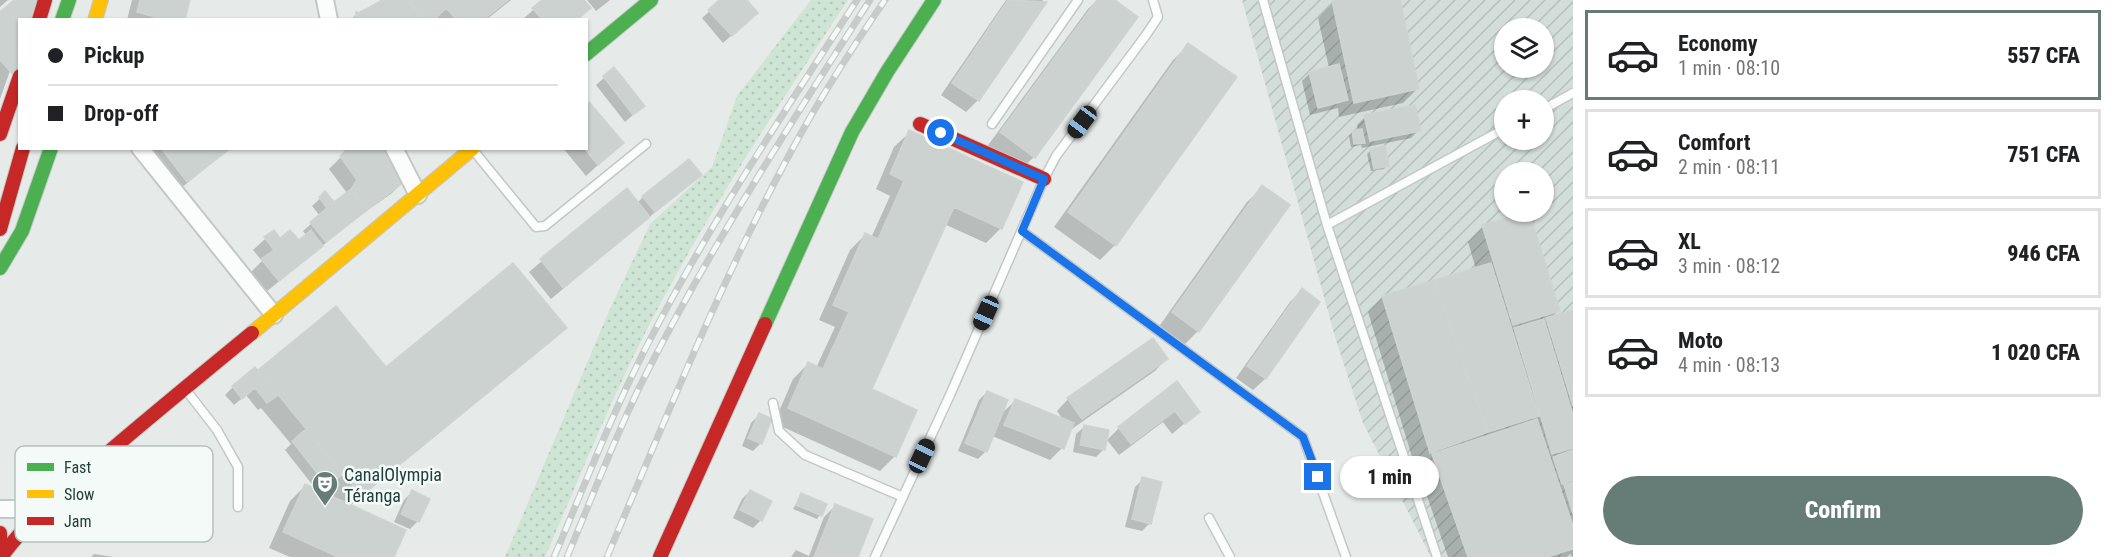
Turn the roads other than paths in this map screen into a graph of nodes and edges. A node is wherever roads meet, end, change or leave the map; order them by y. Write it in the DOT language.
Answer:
graph roads {
  1 [pos="45,0"];
  2 [pos="69,0"];
  3 [pos="101,0"];
  4 [pos="325,0"];
  5 [pos="651,0"];
  6 [pos="934,0"];
  7 [pos="1078,0"];
  8 [pos="1153,0"];
  9 [pos="1263,0"];
  10 [pos="40,18"];
  11 [pos="63,18"];
  12 [pos="96,18"];
  13 [pos="329,18"];
  14 [pos="588,52"];
  15 [pos="18,82"];
  16 [pos="1573,93"];
  17 [pos="1554,103"];
  18 [pos="992,123"];
  19 [pos="920,124"];
  20 [pos="0,134"];
  21 [pos="1494,134"];
  22 [pos="646,144"];
  23 [pos="22,150"];
  24 [pos="50,150"];
  25 [pos="142,150"];
  26 [pos="395,150"];
  27 [pos="472,150"];
  28 [pos="474,150"];
  29 [pos="1044,179"];
  30 [pos="418,195"];
  31 [pos="1327,225"];
  32 [pos="0,227"];
  33 [pos="1022,231"];
  34 [pos="0,268"];
  35 [pos="274,315"];
  36 [pos="184,388"];
  37 [pos="773,403"];
  38 [pos="116,446"];
  39 [pos="903,497"];
  40 [pos="238,507"];
  41 [pos="1209,518"];
  42 [pos="0,533"];
  43 [pos="15,539"];
  44 [pos="0,550"];
  45 [pos="1,557"];
  46 [pos="660,557"];
  47 [pos="875,557"];
  48 [pos="1230,557"];
  49 [pos="1346,557"];
  50 [pos="1437,557"];
  1 -- 10 [label="main road"];
  2 -- 11 [label="main road"];
  3 -- 12 [label="main road"];
  4 -- 13 [label="street"];
  5 -- 14 [label="main road"];
  6 -- 46 [label="main road"];
  7 -- 18 [label="lane"];
  8 -- 29 [label="lane"];
  9 -- 31 [label="lane"];
  15 -- 20 [label="main road"];
  16 -- 17 [label="lane"];
  19 -- 29 [label="main road"];
  21 -- 31 [label="lane"];
  22 -- 28 [label="lane"];
  23 -- 32 [label="main road"];
  24 -- 34 [label="main road"];
  25 -- 35 [label="street"];
  26 -- 30 [label="street"];
  27 -- 30 [label="main road"];
  29 -- 33 [label="lane"];
  30 -- 35 [label="main road"];
  31 -- 50 [label="lane"];
  33 -- 39 [label="lane"];
  33 -- 49 [label="lane"];
  35 -- 36 [label="main road"];
  36 -- 38 [label="main road"];
  36 -- 40 [label="lane"];
  37 -- 39 [label="lane"];
  39 -- 47 [label="lane"];
  41 -- 48 [label="lane"];
  42 -- 44 [label="main road"];
  43 -- 45 [label="main road"];
}
